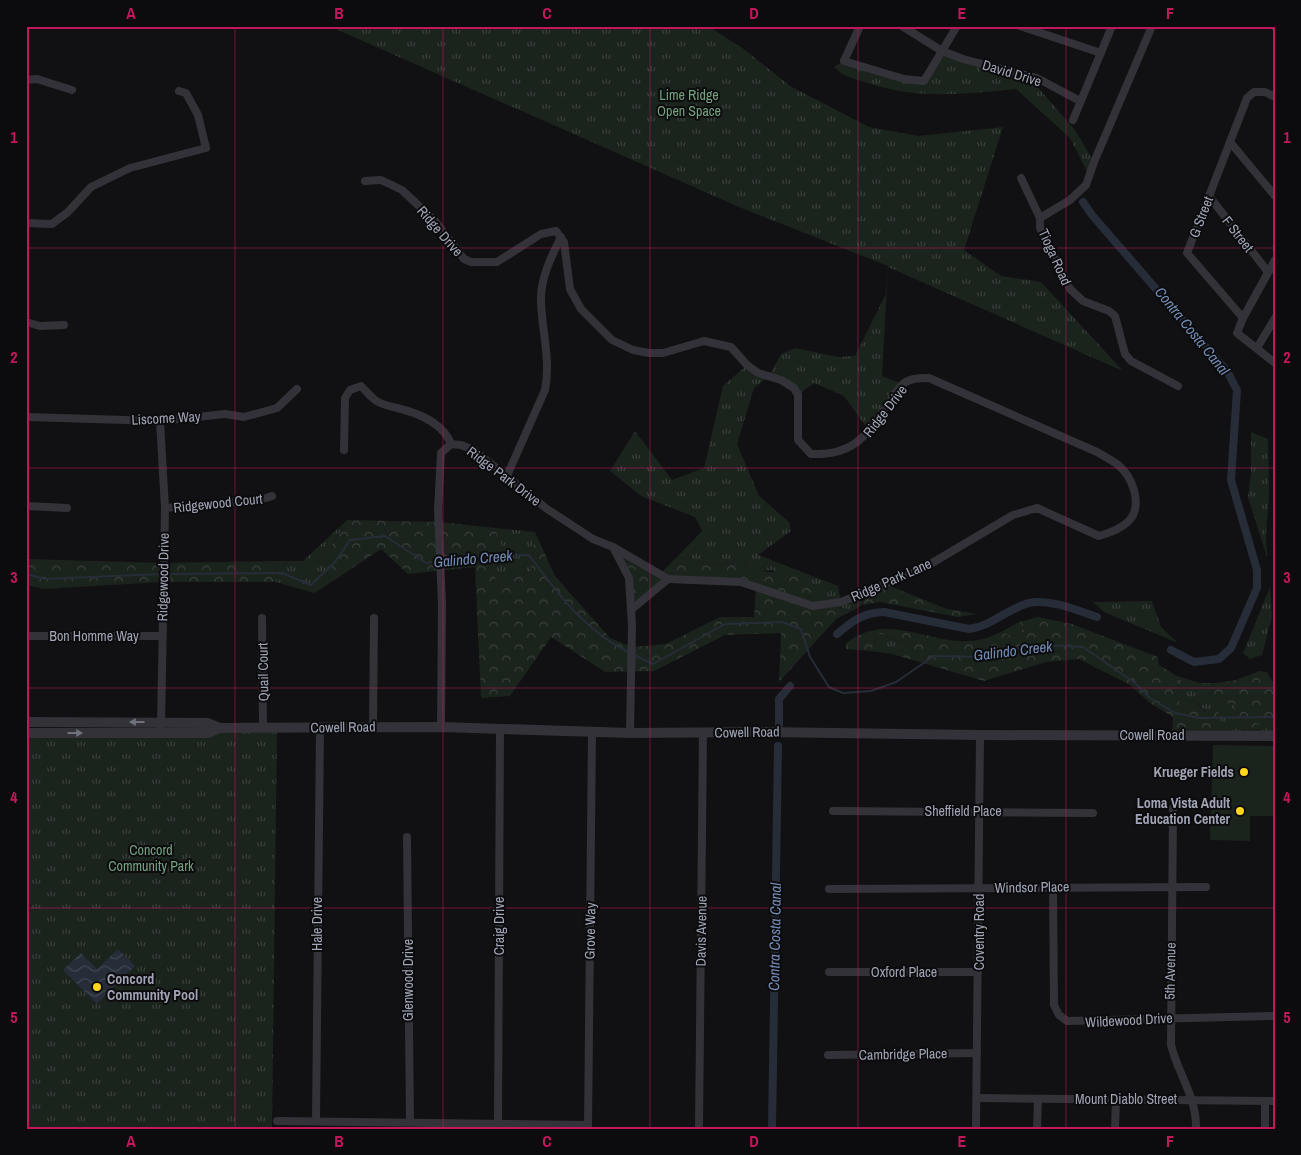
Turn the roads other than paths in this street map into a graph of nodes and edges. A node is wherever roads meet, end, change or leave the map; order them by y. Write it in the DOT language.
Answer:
graph roads {
  1 [pos="860,26"];
  2 [pos="902,26"];
  3 [pos="957,26"];
  4 [pos="1020,26"];
  5 [pos="1112,26"];
  6 [pos="1152,26"];
  7 [pos="942,51"];
  8 [pos="1101,53"];
  9 [pos="26,80"];
  10 [pos="72,90"];
  11 [pos="178,91"];
  12 [pos="1275,97"];
  13 [pos="1080,101"];
  14 [pos="1072,120"];
  15 [pos="1230,142"];
  16 [pos="1021,178"];
  17 [pos="365,182"];
  18 [pos="1209,196"];
  19 [pos="1275,196"];
  20 [pos="1040,218"];
  21 [pos="26,223"];
  22 [pos="561,237"];
  23 [pos="1275,260"];
  24 [pos="1268,272"];
  25 [pos="1243,318"];
  26 [pos="1275,318"];
  27 [pos="26,322"];
  28 [pos="64,325"];
  29 [pos="1257,348"];
  30 [pos="1275,363"];
  31 [pos="1178,386"];
  32 [pos="297,389"];
  33 [pos="26,417"];
  34 [pos="160,421"];
  35 [pos="451,444"];
  36 [pos="344,450"];
  37 [pos="506,478"];
  38 [pos="272,496"];
  39 [pos="26,506"];
  40 [pos="67,508"];
  41 [pos="165,508"];
  42 [pos="1099,536"];
  43 [pos="613,548"];
  44 [pos="668,578"];
  45 [pos="631,610"];
  46 [pos="262,618"];
  47 [pos="374,618"];
  48 [pos="26,636"];
  49 [pos="162,636"];
  50 [pos="26,722"];
  51 [pos="373,726"];
  52 [pos="161,727"];
  53 [pos="264,727"];
  54 [pos="441,727"];
  55 [pos="320,728"];
  56 [pos="500,729"];
  57 [pos="592,732"];
  58 [pos="26,733"];
  59 [pos="630,733"];
  60 [pos="703,733"];
  61 [pos="980,735"];
  62 [pos="1275,736"];
  63 [pos="1173,808"];
  64 [pos="980,811"];
  65 [pos="833,812"];
  66 [pos="1094,813"];
  67 [pos="407,838"];
  68 [pos="1053,886"];
  69 [pos="1171,886"];
  70 [pos="979,887"];
  71 [pos="1206,887"];
  72 [pos="829,889"];
  73 [pos="829,972"];
  74 [pos="978,972"];
  75 [pos="1272,1016"];
  76 [pos="1170,1018"];
  77 [pos="978,1053"];
  78 [pos="828,1055"];
  79 [pos="977,1098"];
  80 [pos="1038,1098"];
  81 [pos="1116,1099"];
  82 [pos="1193,1099"];
  83 [pos="1275,1101"];
  84 [pos="1265,1102"];
  85 [pos="277,1120"];
  86 [pos="316,1121"];
  87 [pos="410,1122"];
  88 [pos="498,1123"];
  89 [pos="588,1127"];
  90 [pos="699,1129"];
  91 [pos="976,1129"];
  92 [pos="1037,1129"];
  93 [pos="1115,1129"];
  94 [pos="1196,1129"];
  95 [pos="1266,1129"];
  1 -- 7 [label="street"];
  2 -- 7 [label="street, David Drive"];
  3 -- 7 [label="street"];
  4 -- 8 [label="street"];
  5 -- 8 [label="street"];
  6 -- 20 [label="street, Tioga Road"];
  7 -- 13 [label="street, David Drive"];
  8 -- 13 [label="street"];
  9 -- 10 [label="street"];
  11 -- 21 [label="street"];
  12 -- 15 [label="street, G Street"];
  13 -- 14 [label="street"];
  15 -- 18 [label="street, G Street"];
  15 -- 19 [label="street"];
  16 -- 20 [label="street, Tioga Road"];
  17 -- 22 [label="street, Ridge Drive"];
  18 -- 24 [label="street, F Street"];
  18 -- 25 [label="street, G Street"];
  20 -- 31 [label="street, Tioga Road"];
  22 -- 37 [label="street"];
  22 -- 42 [label="street, Ridge Drive"];
  23 -- 24 [label="street"];
  24 -- 25 [label="street"];
  25 -- 29 [label="street"];
  26 -- 29 [label="street"];
  27 -- 28 [label="street"];
  29 -- 30 [label="street"];
  32 -- 34 [label="street, Liscome Way"];
  33 -- 34 [label="street, Liscome Way"];
  34 -- 41 [label="street, Ridgewood Drive"];
  35 -- 36 [label="street"];
  35 -- 37 [label="street, Ridge Park Drive"];
  35 -- 54 [label="street, Ridge Park Drive"];
  37 -- 43 [label="street, Ridge Park Drive"];
  38 -- 41 [label="street, Ridgewood Court"];
  39 -- 40 [label="street"];
  41 -- 49 [label="street, Ridgewood Drive"];
  42 -- 44 [label="street, Ridge Park Lane"];
  43 -- 44 [label="street, Ridge Park Lane"];
  43 -- 45 [label="street"];
  44 -- 45 [label="street"];
  45 -- 59 [label="street"];
  46 -- 53 [label="street, Quail Court"];
  47 -- 51 [label="street"];
  48 -- 49 [label="street, Bon Homme Way"];
  49 -- 52 [label="street, Ridgewood Drive"];
  52 -- 50 [label="street, Cowell Road, one-way"];
  51 -- 54 [label="street, Cowell Road"];
  51 -- 55 [label="street, Cowell Road"];
  52 -- 53 [label="street, Cowell Road"];
  58 -- 52 [label="street, Cowell Road, one-way"];
  53 -- 55 [label="street, Cowell Road"];
  54 -- 56 [label="street, Cowell Road"];
  55 -- 86 [label="street, Hale Drive"];
  56 -- 57 [label="street, Cowell Road"];
  56 -- 88 [label="street, Craig Drive"];
  57 -- 59 [label="street, Cowell Road"];
  57 -- 89 [label="street, Grove Way"];
  59 -- 60 [label="street, Cowell Road"];
  60 -- 61 [label="street, Cowell Road"];
  60 -- 90 [label="street, Davis Avenue"];
  61 -- 62 [label="street, Cowell Road"];
  61 -- 64 [label="street, Coventry Road"];
  63 -- 69 [label="street, 5th Avenue"];
  64 -- 65 [label="street, Sheffield Place"];
  64 -- 66 [label="street, Sheffield Place"];
  64 -- 70 [label="street, Coventry Road"];
  67 -- 87 [label="street, Glenwood Drive"];
  68 -- 69 [label="street, Windsor Place"];
  68 -- 70 [label="street, Windsor Place"];
  68 -- 76 [label="street, Wildewood Drive"];
  69 -- 71 [label="street, Windsor Place"];
  69 -- 76 [label="street, 5th Avenue"];
  70 -- 72 [label="street, Windsor Place"];
  70 -- 74 [label="street, Coventry Road"];
  73 -- 74 [label="street, Oxford Place"];
  74 -- 77 [label="street, Coventry Road"];
  75 -- 76 [label="street, Wildewood Drive"];
  76 -- 82 [label="street, 5th Avenue"];
  77 -- 78 [label="street, Cambridge Place"];
  77 -- 79 [label="street, Coventry Road"];
  79 -- 80 [label="street, Mount Diablo Street"];
  79 -- 91 [label="street, Coventry Road"];
  80 -- 81 [label="street, Mount Diablo Street"];
  80 -- 92 [label="street"];
  81 -- 82 [label="street, Mount Diablo Street"];
  81 -- 93 [label="street"];
  82 -- 84 [label="street, Mount Diablo Street"];
  82 -- 94 [label="street, 5th Avenue"];
  83 -- 84 [label="street, Mount Diablo Street"];
  84 -- 95 [label="street"];
  85 -- 86 [label="street"];
  86 -- 87 [label="street"];
  87 -- 88 [label="street"];
  88 -- 89 [label="street"];
}
